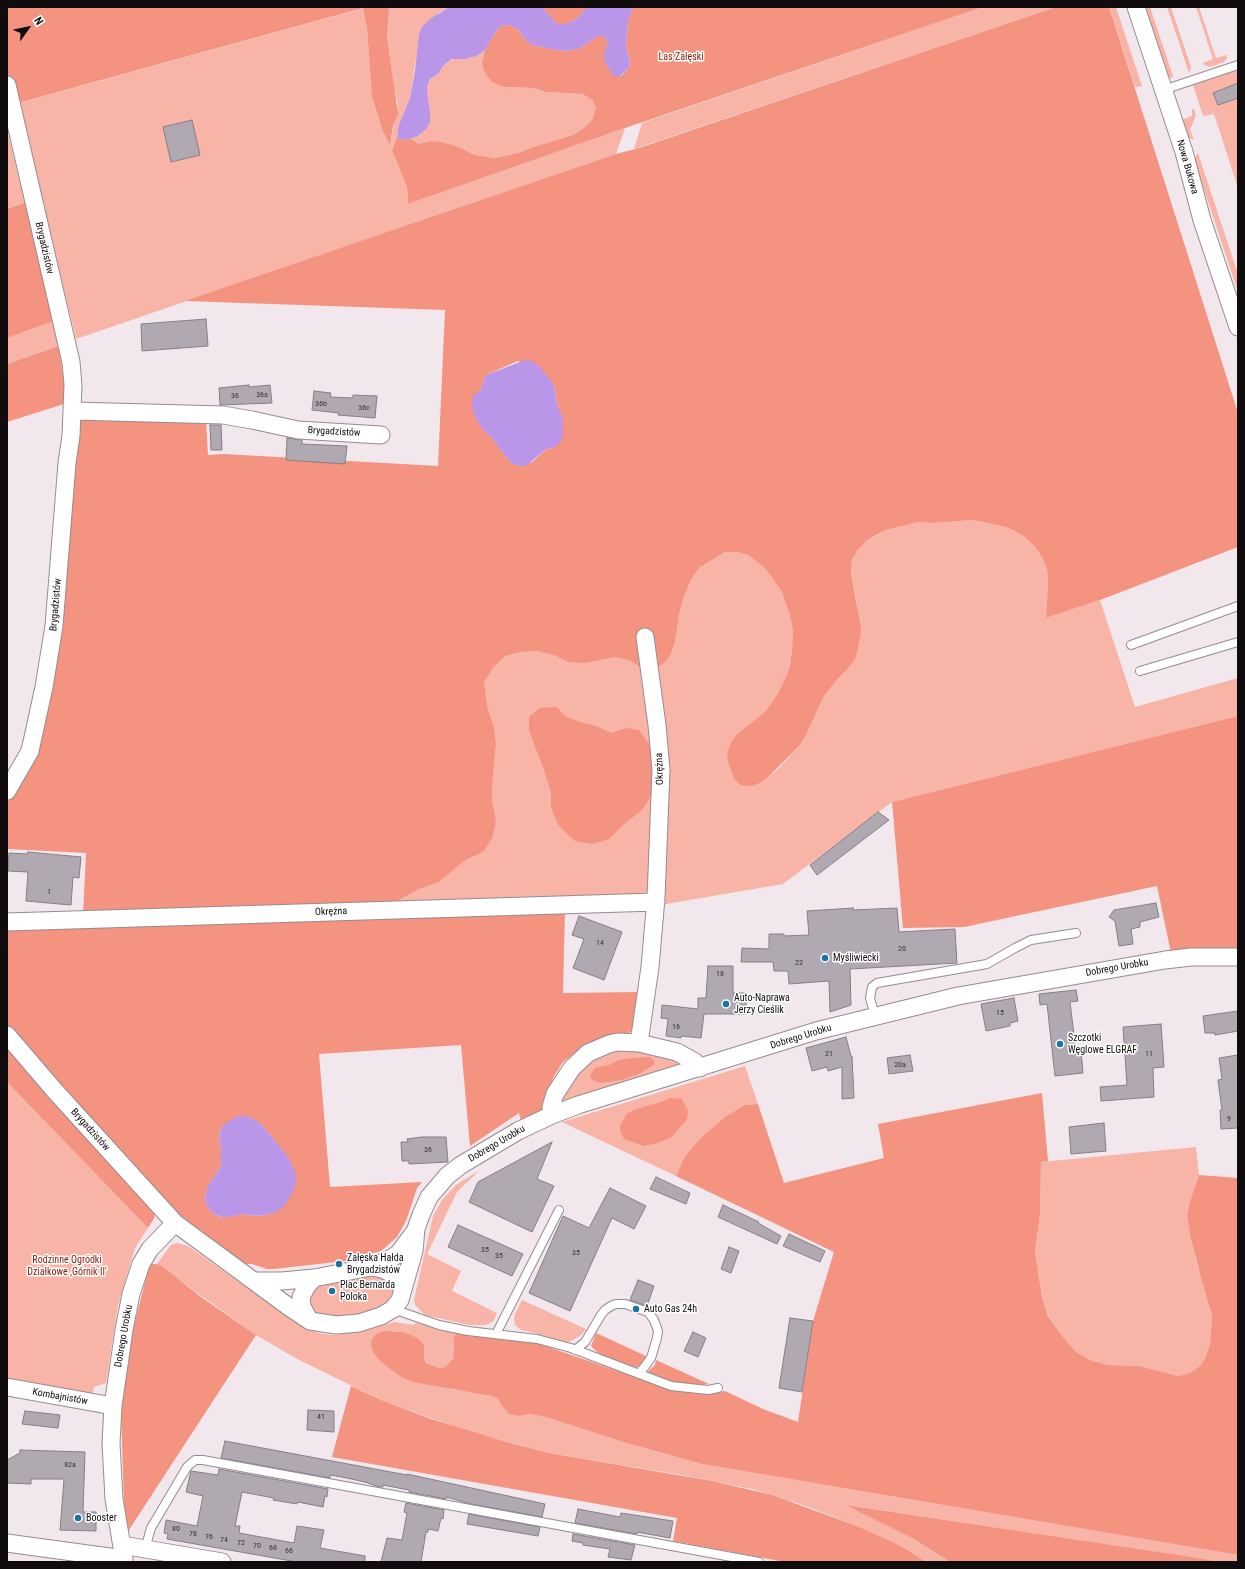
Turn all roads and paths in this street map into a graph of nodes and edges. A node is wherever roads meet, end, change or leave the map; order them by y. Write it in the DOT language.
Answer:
graph roads {
  1 [pos="1136,7"];
  2 [pos="1238,65"];
  3 [pos="7,85"];
  4 [pos="1163,90"];
  5 [pos="1238,327"];
  6 [pos="73,411"];
  7 [pos="381,434"];
  8 [pos="1238,606"];
  9 [pos="646,637"];
  10 [pos="1238,642"];
  11 [pos="1131,645"];
  12 [pos="1140,671"];
  13 [pos="7,791"];
  14 [pos="656,902"];
  15 [pos="7,922"];
  16 [pos="1076,933"];
  17 [pos="1238,957"];
  18 [pos="875,1016"];
  19 [pos="7,1035"];
  20 [pos="640,1043"];
  21 [pos="700,1068"];
  22 [pos="552,1115"];
  23 [pos="559,1210"];
  24 [pos="175,1223"];
  25 [pos="416,1229"];
  26 [pos="371,1267"];
  27 [pos="314,1278"];
  28 [pos="254,1281"];
  29 [pos="403,1289"];
  30 [pos="393,1309"];
  31 [pos="310,1322"];
  32 [pos="496,1334"];
  33 [pos="575,1350"];
  34 [pos="640,1374"];
  35 [pos="7,1387"];
  36 [pos="718,1388"];
  37 [pos="113,1406"];
  38 [pos="7,1543"];
  39 [pos="145,1549"];
  40 [pos="123,1552"];
  41 [pos="222,1562"];
  42 [pos="759,1562"];
  1 -- 4 [label="street, Nowa Bukowa"];
  2 -- 4 [label="lane"];
  3 -- 6 [label="street, Brygadzistów"];
  4 -- 5 [label="street, Nowa Bukowa"];
  6 -- 7 [label="street, Brygadzistów"];
  6 -- 13 [label="street, Brygadzistów"];
  8 -- 11 [label="lane"];
  9 -- 14 [label="street, Okrężna"];
  10 -- 12 [label="lane"];
  14 -- 15 [label="street, Okrężna"];
  14 -- 20 [label="street, Okrężna"];
  16 -- 18 [label="lane"];
  17 -- 18 [label="street, Dobrego Urobku"];
  18 -- 21 [label="street, Dobrego Urobku"];
  19 -- 24 [label="street, Brygadzistów"];
  20 -- 21 [label="street"];
  20 -- 22 [label="street"];
  21 -- 22 [label="street, Dobrego Urobku"];
  22 -- 25 [label="street, Dobrego Urobku"];
  23 -- 32 [label="lane"];
  24 -- 28 [label="street"];
  24 -- 37 [label="street, Dobrego Urobku"];
  25 -- 26 [label="street, Dobrego Urobku"];
  25 -- 29 [label="street, Dobrego Urobku"];
  26 -- 27 [label="street, Dobrego Urobku"];
  26 -- 29 [label="street, Dobrego Urobku"];
  27 -- 28 [label="street, Dobrego Urobku"];
  27 -- 31 [label="street"];
  28 -- 31 [label="street"];
  29 -- 30 [label="street, Dobrego Urobku"];
  30 -- 31 [label="street"];
  30 -- 32 [label="lane"];
  32 -- 33 [label="lane"];
  33 -- 34 [label="lane"];
  33 -- 34 [label="lane"];
  34 -- 36 [label="lane"];
  35 -- 37 [label="street, Kombajnistów"];
  37 -- 40 [label="street, Dobrego Urobku"];
  38 -- 40 [label="street"];
  39 -- 40 [label="street"];
  39 -- 41 [label="street"];
  39 -- 42 [label="lane"];
}
